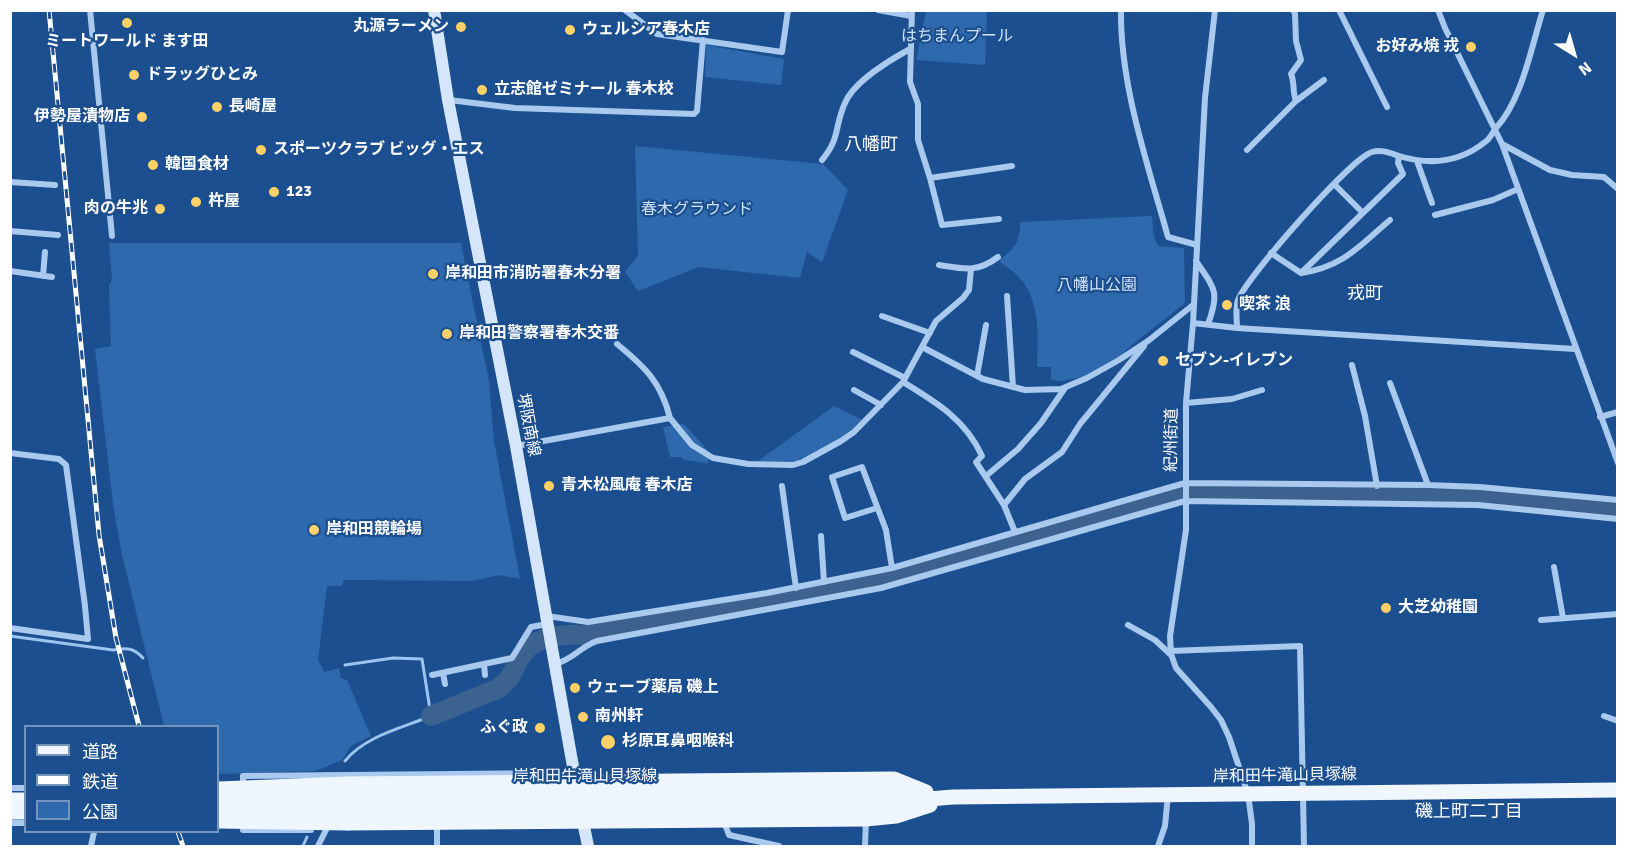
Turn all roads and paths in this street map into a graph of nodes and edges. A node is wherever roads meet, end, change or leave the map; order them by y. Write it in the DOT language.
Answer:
graph roads {
  1 [pos="90,10"];
  2 [pos="434,10"];
  3 [pos="625,10"];
  4 [pos="788,10"];
  5 [pos="878,10"];
  6 [pos="1121,10"];
  7 [pos="1215,10"];
  8 [pos="1293,10"];
  9 [pos="1339,10"];
  10 [pos="1438,10"];
  11 [pos="1544,10"];
  12 [pos="912,13"];
  13 [pos="703,40"];
  14 [pos="910,49"];
  15 [pos="1324,80"];
  16 [pos="448,100"];
  17 [pos="1296,101"];
  18 [pos="1387,107"];
  19 [pos="1495,129"];
  20 [pos="1502,144"];
  21 [pos="1247,150"];
  22 [pos="1399,156"];
  23 [pos="822,160"];
  24 [pos="1417,161"];
  25 [pos="1012,166"];
  26 [pos="930,178"];
  27 [pos="10,182"];
  28 [pos="1334,184"];
  29 [pos="55,185"];
  30 [pos="1518,189"];
  31 [pos="1617,189"];
  32 [pos="1431,203"];
  33 [pos="1363,213"];
  34 [pos="1436,215"];
  35 [pos="999,219"];
  36 [pos="1390,220"];
  37 [pos="10,231"];
  38 [pos="58,235"];
  39 [pos="112,236"];
  40 [pos="1197,245"];
  41 [pos="45,252"];
  42 [pos="1271,253"];
  43 [pos="998,257"];
  44 [pos="1196,260"];
  45 [pos="939,265"];
  46 [pos="971,269"];
  47 [pos="10,271"];
  48 [pos="1301,273"];
  49 [pos="43,276"];
  50 [pos="52,278"];
  51 [pos="1007,296"];
  52 [pos="1193,305"];
  53 [pos="882,316"];
  54 [pos="1194,323"];
  55 [pos="1208,324"];
  56 [pos="986,325"];
  57 [pos="1237,328"];
  58 [pos="930,333"];
  59 [pos="1148,341"];
  60 [pos="618,344"];
  61 [pos="922,347"];
  62 [pos="1575,349"];
  63 [pos="853,352"];
  64 [pos="1352,365"];
  65 [pos="977,376"];
  66 [pos="904,380"];
  67 [pos="1390,383"];
  68 [pos="1013,387"];
  69 [pos="1065,387"];
  70 [pos="854,390"];
  71 [pos="1262,390"];
  72 [pos="1186,403"];
  73 [pos="881,405"];
  74 [pos="1617,412"];
  75 [pos="1600,417"];
  76 [pos="670,418"];
  77 [pos="1617,438"];
  78 [pos="1609,440"];
  79 [pos="516,446"];
  80 [pos="10,453"];
  81 [pos="1617,463"];
  82 [pos="986,476"];
  83 [pos="1428,485"];
  84 [pos="782,486"];
  85 [pos="1185,486"];
  86 [pos="1377,486"];
  87 [pos="1185,499"];
  88 [pos="1617,500"];
  89 [pos="1004,505"];
  90 [pos="877,508"];
  91 [pos="1617,519"];
  92 [pos="1015,532"];
  93 [pos="821,536"];
  94 [pos="1554,567"];
  95 [pos="892,568"];
  96 [pos="824,582"];
  97 [pos="796,588"];
  98 [pos="767,593"];
  99 [pos="770,608"];
  100 [pos="1617,614"];
  101 [pos="1563,618"];
  102 [pos="1541,620"];
  103 [pos="547,623"];
  104 [pos="1128,625"];
  105 [pos="10,628"];
  106 [pos="1171,652"];
  107 [pos="554,661"];
  108 [pos="484,664"];
  109 [pos="443,673"];
  110 [pos="432,675"];
  111 [pos="485,675"];
  112 [pos="445,684"];
  113 [pos="1604,716"];
  114 [pos="1617,721"];
  115 [pos="576,781"];
  116 [pos="219,789"];
  117 [pos="1617,790"];
  118 [pos="926,792"];
  119 [pos="1248,794"];
  120 [pos="1304,794"];
  121 [pos="1168,795"];
  122 [pos="953,797"];
  123 [pos="219,798"];
  124 [pos="687,801"];
  125 [pos="219,811"];
  126 [pos="723,819"];
  127 [pos="866,819"];
  128 [pos="219,821"];
  129 [pos="583,821"];
  130 [pos="437,828"];
  131 [pos="326,830"];
  132 [pos="318,846"];
  133 [pos="437,846"];
  134 [pos="588,846"];
  135 [pos="779,846"];
  136 [pos="865,846"];
  137 [pos="1158,846"];
  138 [pos="1252,846"];
  139 [pos="1304,846"];
  1 -- 39 [label="street"];
  2 -- 16 [label="main road, 堺阪南線"];
  3 -- 13 [label="street"];
  4 -- 13 [label="street"];
  5 -- 12 [label="street"];
  6 -- 40 [label="street"];
  7 -- 40 [label="street, 紀州街道"];
  8 -- 17 [label="street"];
  9 -- 18 [label="street"];
  10 -- 19 [label="street"];
  11 -- 19 [label="street"];
  12 -- 14 [label="street"];
  13 -- 16 [label="street"];
  14 -- 23 [label="street"];
  14 -- 26 [label="street"];
  15 -- 17 [label="street"];
  16 -- 79 [label="main road, 堺阪南線"];
  17 -- 21 [label="street"];
  19 -- 20 [label="street"];
  19 -- 24 [label="street"];
  20 -- 30 [label="street"];
  20 -- 31 [label="street"];
  22 -- 24 [label="street"];
  22 -- 28 [label="street"];
  22 -- 33 [label="street"];
  24 -- 32 [label="street"];
  25 -- 26 [label="street"];
  26 -- 35 [label="street"];
  27 -- 29 [label="street"];
  28 -- 33 [label="street"];
  28 -- 42 [label="street"];
  30 -- 34 [label="street"];
  30 -- 62 [label="street"];
  33 -- 48 [label="street"];
  36 -- 48 [label="street"];
  37 -- 38 [label="street"];
  40 -- 44 [label="street, 紀州街道"];
  41 -- 49 [label="street"];
  42 -- 48 [label="street"];
  42 -- 57 [label="street"];
  43 -- 46 [label="street"];
  44 -- 52 [label="street, 紀州街道"];
  44 -- 55 [label="street"];
  45 -- 46 [label="street"];
  46 -- 58 [label="street"];
  47 -- 49 [label="street"];
  49 -- 50 [label="street"];
  51 -- 68 [label="street"];
  52 -- 54 [label="street, 紀州街道"];
  52 -- 59 [label="street"];
  53 -- 58 [label="street"];
  54 -- 55 [label="street"];
  54 -- 72 [label="street, 紀州街道"];
  55 -- 57 [label="street"];
  56 -- 65 [label="street"];
  57 -- 62 [label="street"];
  58 -- 61 [label="street"];
  59 -- 69 [label="street"];
  59 -- 89 [label="street"];
  60 -- 76 [label="street"];
  61 -- 65 [label="street"];
  61 -- 66 [label="street"];
  62 -- 75 [label="street"];
  63 -- 66 [label="street"];
  64 -- 86 [label="street"];
  65 -- 68 [label="street"];
  66 -- 73 [label="street"];
  66 -- 82 [label="street"];
  67 -- 83 [label="street"];
  68 -- 69 [label="street"];
  69 -- 82 [label="street"];
  70 -- 73 [label="street"];
  71 -- 72 [label="street"];
  72 -- 85 [label="street, 紀州街道"];
  73 -- 76 [label="street"];
  74 -- 75 [label="street"];
  75 -- 78 [label="street"];
  76 -- 79 [label="street"];
  77 -- 78 [label="street"];
  78 -- 81 [label="street"];
  79 -- 103 [label="main road, 堺阪南線"];
  80 -- 105 [label="street"];
  82 -- 89 [label="street"];
  83 -- 86 [label="street"];
  83 -- 88 [label="street"];
  84 -- 97 [label="street"];
  85 -- 86 [label="street"];
  85 -- 87 [label="street, 紀州街道"];
  85 -- 92 [label="street"];
  87 -- 91 [label="street"];
  87 -- 99 [label="street"];
  87 -- 106 [label="street, 紀州街道"];
  89 -- 92 [label="street"];
  90 -- 90 [label="street"];
  90 -- 95 [label="street"];
  92 -- 95 [label="street"];
  93 -- 96 [label="street"];
  94 -- 101 [label="street"];
  95 -- 96 [label="street"];
  96 -- 97 [label="street"];
  97 -- 98 [label="street"];
  98 -- 99 [label="street"];
  98 -- 103 [label="street"];
  99 -- 107 [label="street"];
  100 -- 101 [label="street"];
  101 -- 102 [label="street"];
  103 -- 107 [label="main road, 堺阪南線"];
  103 -- 108 [label="street"];
  104 -- 106 [label="street"];
  106 -- 119 [label="street"];
  106 -- 120 [label="street"];
  107 -- 115 [label="main road, 堺阪南線"];
  108 -- 109 [label="street"];
  108 -- 111 [label="street"];
  109 -- 110 [label="street"];
  109 -- 112 [label="street"];
  113 -- 114 [label="street"];
  115 -- 116 [label="main road, bridge"];
  115 -- 118 [label="main road"];
  115 -- 129 [label="main road, 堺阪南線"];
  115 -- 131 [label="street"];
  117 -- 120 [label="main road, 岸和田牛滝山貝塚線"];
  118 -- 122 [label="main road, 岸和田牛滝山貝塚線"];
  118 -- 124 [label="main road, 岸和田牛滝山貝塚線"];
  119 -- 120 [label="main road, 岸和田牛滝山貝塚線"];
  119 -- 121 [label="main road, 岸和田牛滝山貝塚線"];
  119 -- 138 [label="street"];
  120 -- 139 [label="street"];
  121 -- 122 [label="main road, 岸和田牛滝山貝塚線"];
  121 -- 137 [label="street"];
  122 -- 124 [label="main road, 岸和田牛滝山貝塚線"];
  122 -- 127 [label="main road"];
  123 -- 124 [label="main road, 岸和田牛滝山貝塚線, bridge"];
  124 -- 125 [label="main road, 岸和田牛滝山貝塚線, bridge"];
  126 -- 127 [label="main road"];
  126 -- 129 [label="main road"];
  126 -- 135 [label="street"];
  127 -- 136 [label="street"];
  128 -- 129 [label="main road, bridge"];
  129 -- 130 [label="street"];
  129 -- 134 [label="main road, 堺阪南線"];
  130 -- 131 [label="street"];
  130 -- 133 [label="street"];
  131 -- 132 [label="street"];
}
